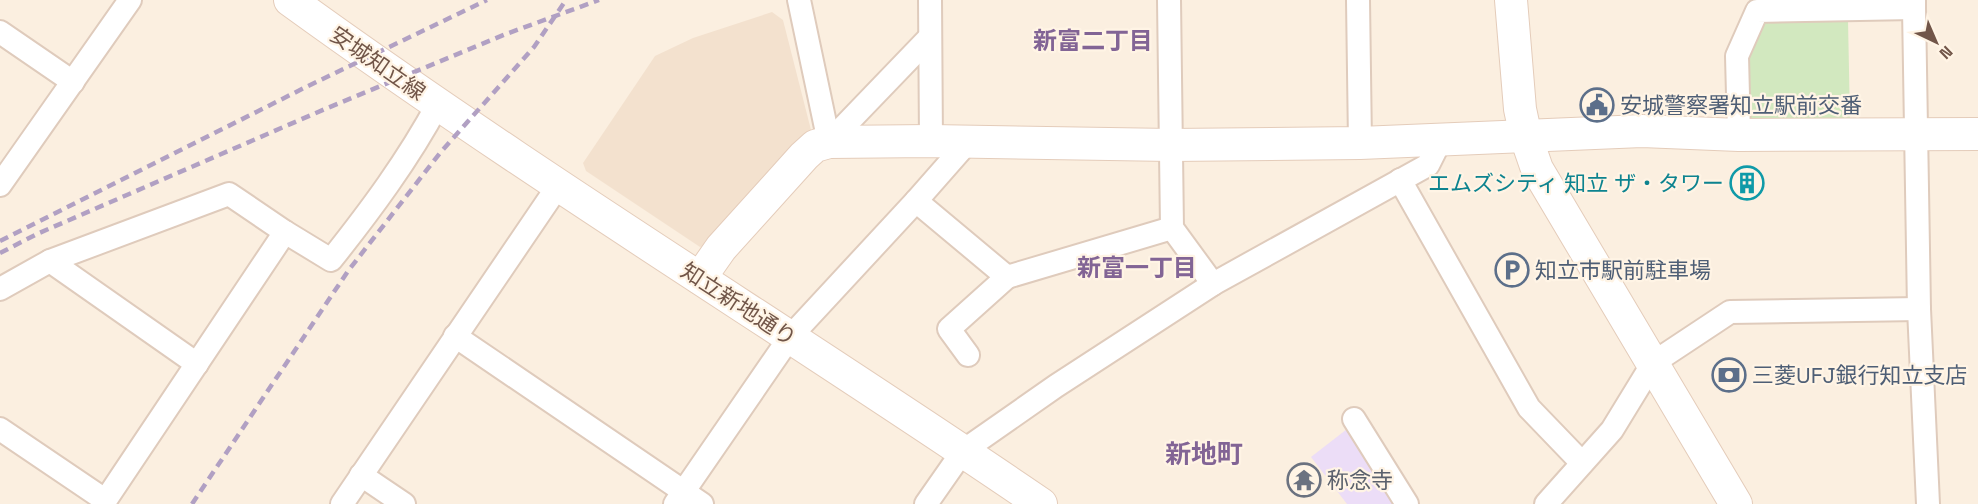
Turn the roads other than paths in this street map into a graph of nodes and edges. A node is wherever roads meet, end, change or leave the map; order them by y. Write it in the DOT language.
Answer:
graph roads {
  1 [pos="130,0"];
  2 [pos="290,0"];
  3 [pos="800,0"];
  4 [pos="930,0"];
  5 [pos="1169,0"];
  6 [pos="1358,0"];
  7 [pos="1511,0"];
  8 [pos="1914,4"];
  9 [pos="0,32"];
  10 [pos="930,37"];
  11 [pos="73,82"];
  12 [pos="438,104"];
  13 [pos="1978,134"];
  14 [pos="1740,135"];
  15 [pos="1915,135"];
  16 [pos="1526,137"];
  17 [pos="1441,139"];
  18 [pos="931,141"];
  19 [pos="829,142"];
  20 [pos="967,143"];
  21 [pos="1360,143"];
  22 [pos="1171,145"];
  23 [pos="1400,180"];
  24 [pos="0,185"];
  25 [pos="558,186"];
  26 [pos="916,201"];
  27 [pos="1172,228"];
  28 [pos="285,232"];
  29 [pos="50,261"];
  30 [pos="1007,277"];
  31 [pos="700,278"];
  32 [pos="1213,284"];
  33 [pos="0,289"];
  34 [pos="1919,309"];
  35 [pos="455,336"];
  36 [pos="790,337"];
  37 [pos="968,355"];
  38 [pos="1653,363"];
  39 [pos="197,364"];
  40 [pos="1354,419"];
  41 [pos="0,429"];
  42 [pos="963,451"];
  43 [pos="1582,463"];
  44 [pos="361,475"];
  45 [pos="680,498"];
  46 [pos="104,502"];
  47 [pos="342,504"];
  48 [pos="404,504"];
  49 [pos="702,504"];
  50 [pos="926,504"];
  51 [pos="1041,504"];
  52 [pos="1407,504"];
  53 [pos="1546,504"];
  54 [pos="1736,504"];
  55 [pos="1928,504"];
  1 -- 11 [label="street"];
  2 -- 12 [label="street, 安城知立線"];
  3 -- 19 [label="street"];
  4 -- 10 [label="street"];
  5 -- 22 [label="street"];
  6 -- 21 [label="street"];
  7 -- 16 [label="street"];
  8 -- 14 [label="street"];
  8 -- 15 [label="street"];
  9 -- 11 [label="street"];
  10 -- 18 [label="street"];
  10 -- 19 [label="street"];
  11 -- 24 [label="street"];
  12 -- 25 [label="street, 知立新地通り"];
  12 -- 28 [label="street"];
  13 -- 15 [label="street"];
  14 -- 15 [label="street"];
  14 -- 16 [label="street"];
  15 -- 34 [label="street"];
  16 -- 17 [label="street"];
  16 -- 38 [label="street"];
  17 -- 21 [label="street"];
  17 -- 23 [label="street"];
  18 -- 19 [label="street"];
  18 -- 20 [label="street"];
  19 -- 31 [label="street"];
  20 -- 22 [label="street"];
  20 -- 26 [label="street"];
  21 -- 22 [label="street"];
  22 -- 27 [label="street"];
  23 -- 32 [label="street"];
  23 -- 43 [label="street"];
  25 -- 31 [label="street, 知立新地通り"];
  25 -- 35 [label="street"];
  26 -- 30 [label="street"];
  26 -- 36 [label="street"];
  27 -- 30 [label="street"];
  27 -- 32 [label="street"];
  28 -- 29 [label="street"];
  28 -- 39 [label="street"];
  29 -- 33 [label="street"];
  29 -- 39 [label="street"];
  30 -- 37 [label="street"];
  31 -- 36 [label="street, 知立新地通り"];
  32 -- 42 [label="street"];
  34 -- 38 [label="street"];
  34 -- 55 [label="street"];
  35 -- 44 [label="street"];
  35 -- 45 [label="street"];
  36 -- 42 [label="street, 知立新地通り"];
  36 -- 45 [label="street"];
  38 -- 43 [label="street"];
  38 -- 54 [label="street"];
  39 -- 46 [label="street"];
  40 -- 52 [label="street"];
  41 -- 46 [label="street"];
  42 -- 50 [label="street"];
  42 -- 51 [label="street, 知立新地通り"];
  43 -- 53 [label="street"];
  44 -- 47 [label="street"];
  44 -- 48 [label="street"];
  45 -- 49 [label="street"];
}
